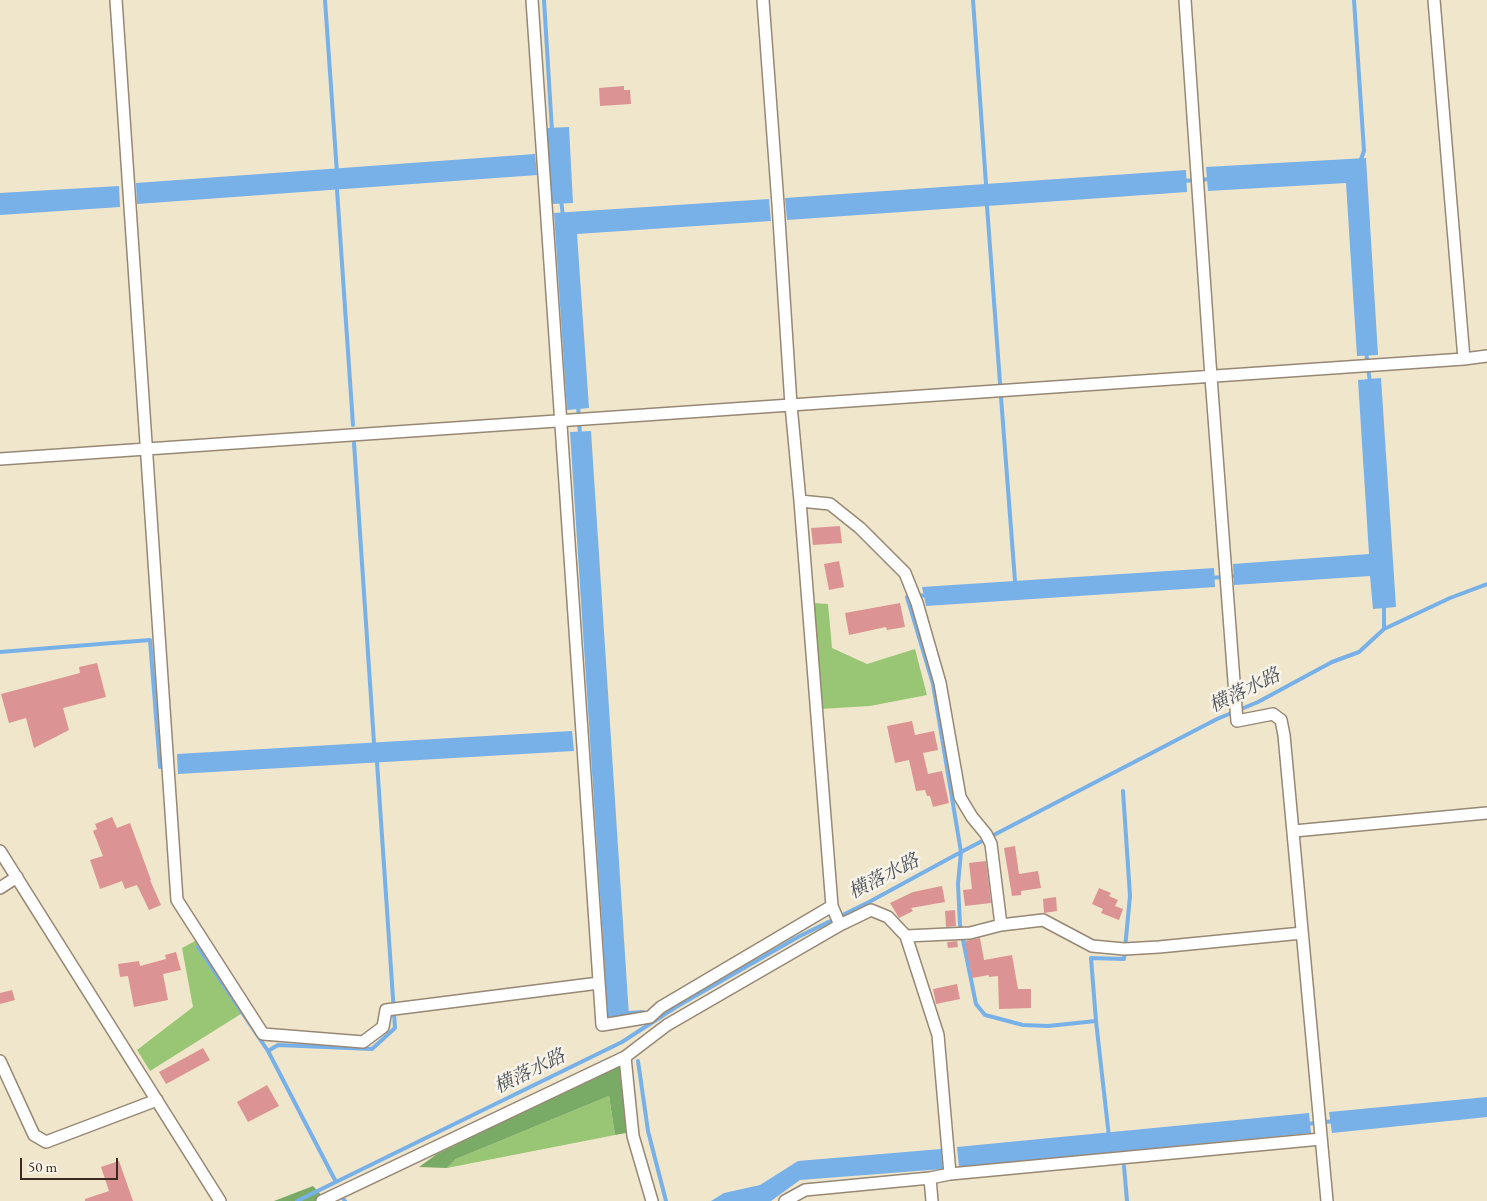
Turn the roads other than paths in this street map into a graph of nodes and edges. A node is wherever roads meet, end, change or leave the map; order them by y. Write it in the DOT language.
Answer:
graph roads {
  1 [pos="116,0"];
  2 [pos="532,0"];
  3 [pos="763,0"];
  4 [pos="1185,0"];
  5 [pos="1434,0"];
  6 [pos="1487,356"];
  7 [pos="1464,359"];
  8 [pos="1211,377"];
  9 [pos="791,405"];
  10 [pos="560,421"];
  11 [pos="147,450"];
  12 [pos="0,460"];
  13 [pos="800,501"];
  14 [pos="1487,814"];
  15 [pos="1294,831"];
  16 [pos="0,851"];
  17 [pos="17,877"];
  18 [pos="0,888"];
  19 [pos="832,906"];
  20 [pos="840,925"];
  21 [pos="1001,925"];
  22 [pos="1302,933"];
  23 [pos="906,936"];
  24 [pos="599,983"];
  25 [pos="661,1007"];
  26 [pos="667,1025"];
  27 [pos="625,1058"];
  28 [pos="0,1061"];
  29 [pos="156,1100"];
  30 [pos="1321,1134"];
  31 [pos="949,1163"];
  32 [pos="930,1178"];
  33 [pos="220,1201"];
  34 [pos="322,1201"];
  35 [pos="652,1201"];
  36 [pos="785,1201"];
  37 [pos="932,1201"];
  38 [pos="1327,1201"];
  1 -- 11 [label="street"];
  2 -- 10 [label="street"];
  3 -- 9 [label="street"];
  4 -- 8 [label="street"];
  5 -- 7 [label="street"];
  6 -- 7 [label="street"];
  7 -- 8 [label="street"];
  8 -- 9 [label="street"];
  8 -- 15 [label="street"];
  9 -- 10 [label="street"];
  9 -- 13 [label="street"];
  10 -- 11 [label="street"];
  10 -- 24 [label="street"];
  11 -- 12 [label="street"];
  11 -- 24 [label="street"];
  13 -- 19 [label="street"];
  13 -- 21 [label="street"];
  14 -- 15 [label="street"];
  15 -- 22 [label="street"];
  16 -- 17 [label="street"];
  17 -- 18 [label="street"];
  17 -- 29 [label="street"];
  19 -- 20 [label="street"];
  19 -- 25 [label="street"];
  20 -- 23 [label="street"];
  20 -- 26 [label="street"];
  21 -- 22 [label="street"];
  21 -- 23 [label="street"];
  22 -- 30 [label="street"];
  23 -- 31 [label="street"];
  24 -- 25 [label="street"];
  25 -- 26 [label="street"];
  26 -- 27 [label="street"];
  27 -- 34 [label="street"];
  27 -- 35 [label="street"];
  28 -- 29 [label="street"];
  29 -- 33 [label="street"];
  30 -- 31 [label="street"];
  30 -- 38 [label="street"];
  31 -- 32 [label="street"];
  32 -- 36 [label="street"];
  32 -- 37 [label="street"];
}
